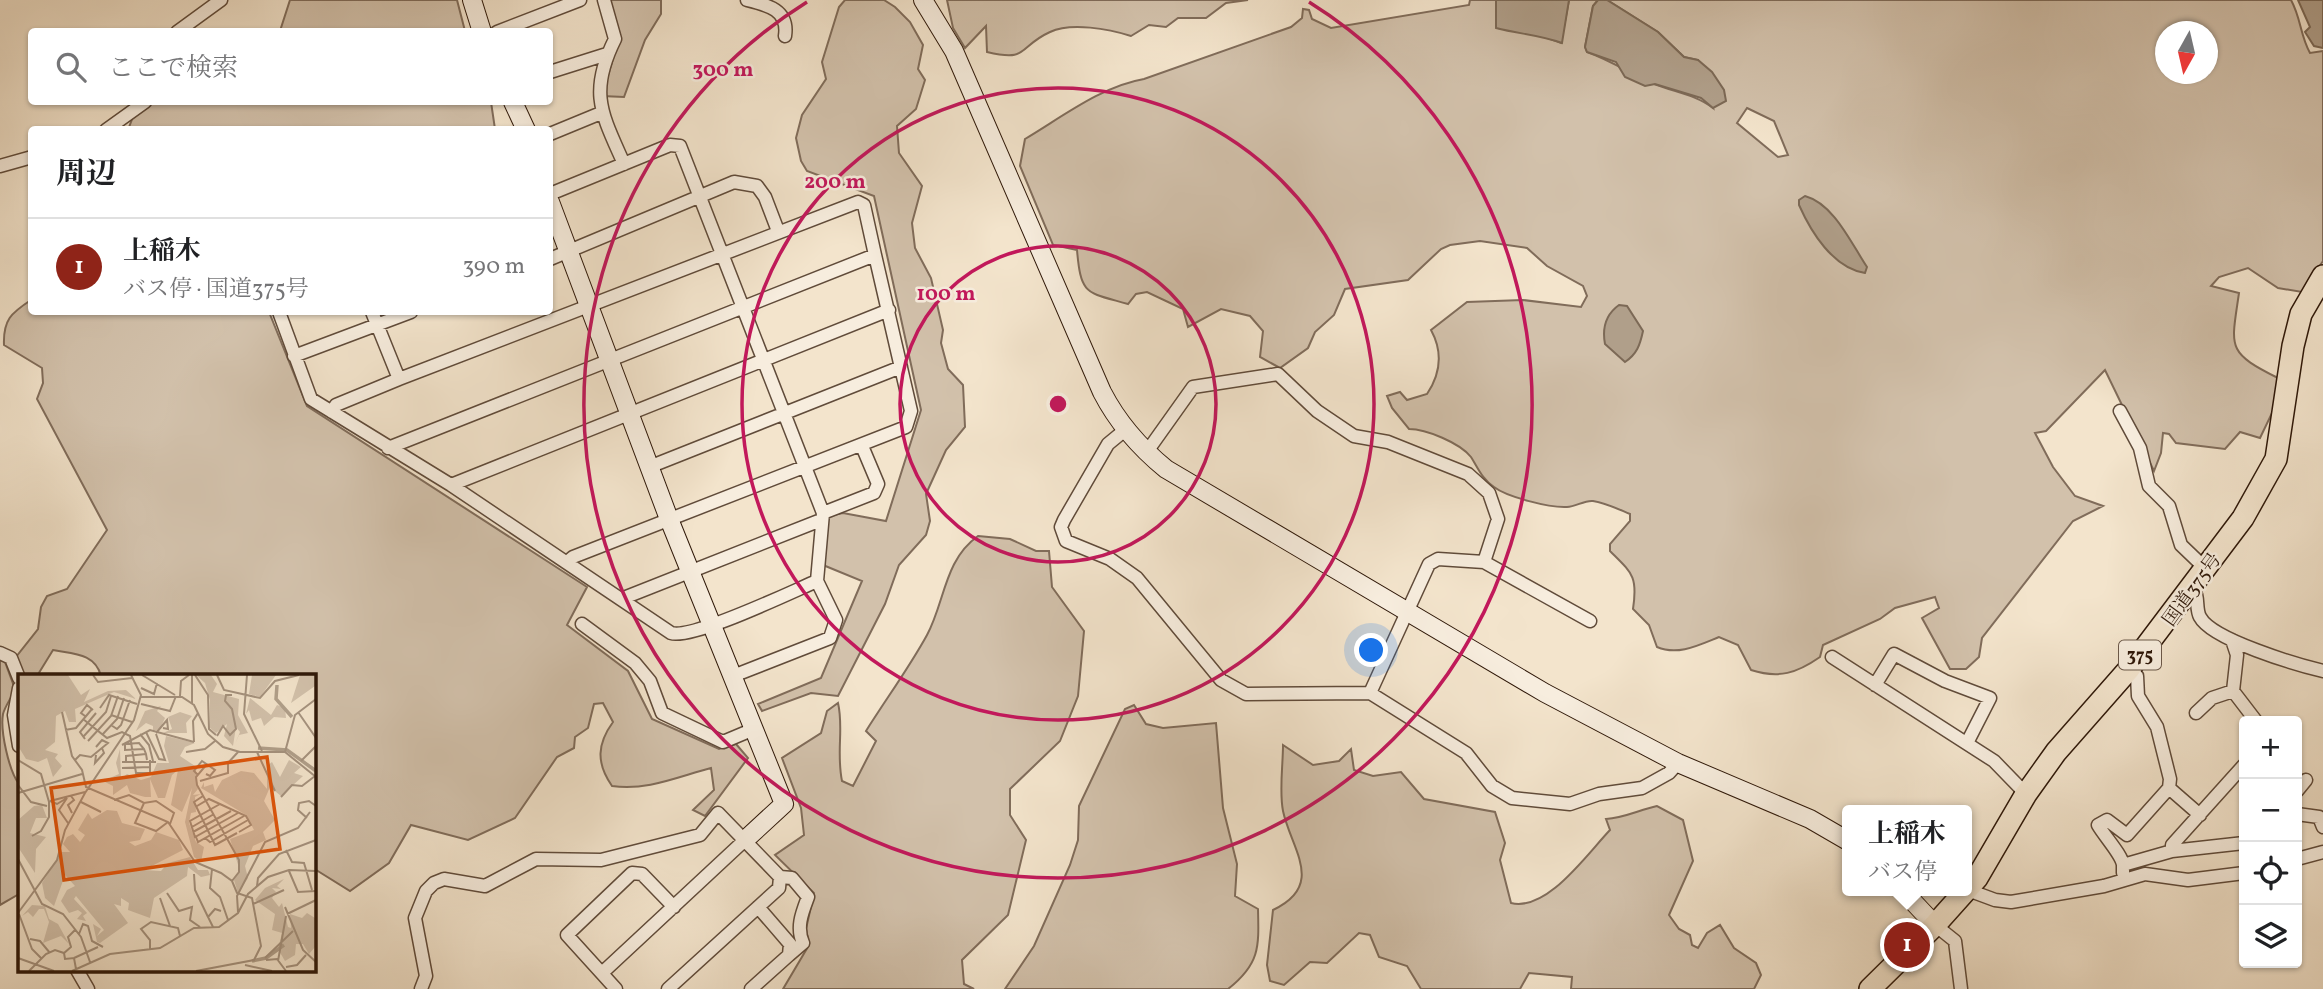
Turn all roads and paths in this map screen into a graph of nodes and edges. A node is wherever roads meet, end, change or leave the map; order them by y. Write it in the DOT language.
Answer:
graph roads {
  1 [pos="221,0"];
  2 [pos="472,0"];
  3 [pos="580,0"];
  4 [pos="604,0"];
  5 [pos="747,0"];
  6 [pos="923,0"];
  7 [pos="182,28"];
  8 [pos="481,28"];
  9 [pos="507,28"];
  10 [pos="785,36"];
  11 [pos="607,54"];
  12 [pos="553,71"];
  13 [pos="141,105"];
  14 [pos="514,105"];
  15 [pos="601,113"];
  16 [pos="112,126"];
  17 [pos="524,126"];
  18 [pos="553,133"];
  19 [pos="28,158"];
  20 [pos="624,164"];
  21 [pos="0,166"];
  22 [pos="553,193"];
  23 [pos="701,196"];
  24 [pos="553,210"];
  25 [pos="778,232"];
  26 [pos="568,252"];
  27 [pos="722,253"];
  28 [pos="875,255"];
  29 [pos="553,258"];
  30 [pos="2323,276"];
  31 [pos="589,307"];
  32 [pos="744,307"];
  33 [pos="889,310"];
  34 [pos="280,315"];
  35 [pos="393,315"];
  36 [pos="375,318"];
  37 [pos="294,356"];
  38 [pos="609,360"];
  39 [pos="764,360"];
  40 [pos="901,367"];
  41 [pos="399,379"];
  42 [pos="2120,411"];
  43 [pos="332,412"];
  44 [pos="784,413"];
  45 [pos="629,414"];
  46 [pos="1125,430"];
  47 [pos="862,446"];
  48 [pos="388,448"];
  49 [pos="1146,453"];
  50 [pos="649,467"];
  51 [pos="805,467"];
  52 [pos="451,485"];
  53 [pos="822,517"];
  54 [pos="669,519"];
  55 [pos="567,562"];
  56 [pos="1484,562"];
  57 [pos="2205,568"];
  58 [pos="690,571"];
  59 [pos="817,581"];
  60 [pos="2192,587"];
  61 [pos="621,599"];
  62 [pos="1407,614"];
  63 [pos="1590,621"];
  64 [pos="583,624"];
  65 [pos="712,625"];
  66 [pos="2232,640"];
  67 [pos="0,653"];
  68 [pos="1832,657"];
  69 [pos="2129,669"];
  70 [pos="2323,671"];
  71 [pos="18,676"];
  72 [pos="733,676"];
  73 [pos="1875,685"];
  74 [pos="2233,691"];
  75 [pos="18,693"];
  76 [pos="1370,693"];
  77 [pos="2196,713"];
  78 [pos="2252,716"];
  79 [pos="754,729"];
  80 [pos="18,740"];
  81 [pos="1967,743"];
  82 [pos="1678,763"];
  83 [pos="2239,775"];
  84 [pos="2306,780"];
  85 [pos="2302,785"];
  86 [pos="2169,788"];
  87 [pos="2026,794"];
  88 [pos="2200,815"];
  89 [pos="2302,815"];
  90 [pos="2321,821"];
  91 [pos="1842,838"];
  92 [pos="746,839"];
  93 [pos="2239,844"];
  94 [pos="2172,851"];
  95 [pos="2323,852"];
  96 [pos="2302,858"];
  97 [pos="2123,865"];
  98 [pos="2239,874"];
  99 [pos="780,877"];
  100 [pos="2122,882"];
  101 [pos="1972,883"];
  102 [pos="1972,891"];
  103 [pos="1908,896"];
  104 [pos="1962,896"];
  105 [pos="674,906"];
  106 [pos="758,907"];
  107 [pos="1935,925"];
  108 [pos="789,955"];
  109 [pos="78,972"];
  110 [pos="602,973"];
  111 [pos="88,989"];
  112 [pos="421,989"];
  113 [pos="616,989"];
  114 [pos="668,989"];
  115 [pos="751,989"];
  116 [pos="1870,989"];
  117 [pos="1961,989"];
  1 -- 7 [label="street"];
  2 -- 8 [label="street"];
  3 -- 9 [label="street"];
  4 -- 11 [label="street"];
  5 -- 10 [label="street"];
  6 -- 46 [label="street"];
  11 -- 12 [label="street"];
  11 -- 15 [label="street"];
  13 -- 16 [label="street"];
  14 -- 17 [label="street"];
  15 -- 18 [label="street"];
  15 -- 20 [label="street"];
  19 -- 21 [label="street"];
  20 -- 22 [label="street"];
  20 -- 23 [label="street"];
  23 -- 25 [label="street"];
  23 -- 26 [label="street"];
  23 -- 27 [label="street"];
  24 -- 26 [label="street"];
  25 -- 27 [label="street"];
  25 -- 28 [label="street"];
  26 -- 29 [label="street"];
  26 -- 31 [label="street"];
  27 -- 31 [label="street"];
  27 -- 32 [label="street"];
  28 -- 32 [label="street"];
  28 -- 33 [label="street"];
  30 -- 57 [label="highway, 国道375号 / 375"];
  31 -- 38 [label="street"];
  31 -- 41 [label="street"];
  32 -- 38 [label="street"];
  32 -- 39 [label="street"];
  33 -- 39 [label="street"];
  33 -- 40 [label="street"];
  34 -- 37 [label="street"];
  35 -- 36 [label="street"];
  36 -- 37 [label="street"];
  36 -- 41 [label="street"];
  37 -- 43 [label="street"];
  38 -- 45 [label="street"];
  38 -- 48 [label="street"];
  39 -- 44 [label="street"];
  39 -- 45 [label="street"];
  40 -- 44 [label="street"];
  40 -- 47 [label="street"];
  41 -- 43 [label="street"];
  42 -- 57 [label="street"];
  43 -- 48 [label="street"];
  44 -- 50 [label="street"];
  44 -- 51 [label="street"];
  45 -- 50 [label="street"];
  45 -- 52 [label="street"];
  46 -- 49 [label="street"];
  46 -- 76 [label="street"];
  47 -- 51 [label="street"];
  47 -- 53 [label="street"];
  48 -- 52 [label="street"];
  49 -- 56 [label="street"];
  49 -- 62 [label="street"];
  50 -- 54 [label="street"];
  51 -- 53 [label="street"];
  51 -- 54 [label="street"];
  52 -- 55 [label="street"];
  53 -- 58 [label="street"];
  53 -- 59 [label="street"];
  54 -- 55 [label="street"];
  54 -- 58 [label="street"];
  55 -- 61 [label="street"];
  56 -- 62 [label="street"];
  56 -- 63 [label="street"];
  57 -- 60 [label="highway, 国道375号 / 375"];
  58 -- 61 [label="street"];
  58 -- 65 [label="street"];
  59 -- 65 [label="street"];
  59 -- 72 [label="street"];
  60 -- 66 [label="street"];
  60 -- 69 [label="highway, 国道375号 / 375"];
  61 -- 65 [label="street"];
  62 -- 76 [label="street"];
  62 -- 82 [label="street"];
  64 -- 79 [label="street"];
  65 -- 72 [label="street"];
  66 -- 70 [label="street"];
  66 -- 74 [label="street"];
  67 -- 71 [label="street"];
  68 -- 73 [label="street"];
  69 -- 86 [label="street"];
  69 -- 87 [label="highway, 国道375号 / 375"];
  72 -- 79 [label="street"];
  73 -- 81 [label="street"];
  73 -- 81 [label="street"];
  74 -- 77 [label="street"];
  74 -- 78 [label="street"];
  75 -- 80 [label="street"];
  76 -- 82 [label="street"];
  79 -- 92 [label="street"];
  81 -- 87 [label="street"];
  82 -- 91 [label="street"];
  83 -- 88 [label="street"];
  84 -- 85 [label="street"];
  86 -- 88 [label="street"];
  86 -- 97 [label="street"];
  87 -- 101 [label="highway, 国道375号 / 375"];
  88 -- 94 [label="street"];
  89 -- 90 [label="street"];
  92 -- 99 [label="street"];
  92 -- 105 [label="street"];
  92 -- 112 [label="street"];
  93 -- 94 [label="street"];
  94 -- 97 [label="street"];
  95 -- 96 [label="street"];
  97 -- 100 [label="street"];
  98 -- 100 [label="street"];
  99 -- 106 [label="street"];
  99 -- 108 [label="street"];
  100 -- 102 [label="street"];
  103 -- 107 [label="street"];
  104 -- 107 [label="highway, 国道375号 / 375"];
  105 -- 110 [label="street"];
  105 -- 110 [label="street"];
  106 -- 108 [label="street"];
  106 -- 114 [label="street"];
  107 -- 116 [label="highway, 国道375号 / 375"];
  107 -- 117 [label="street"];
  108 -- 115 [label="street"];
  109 -- 111 [label="street"];
  110 -- 113 [label="street"];
}
